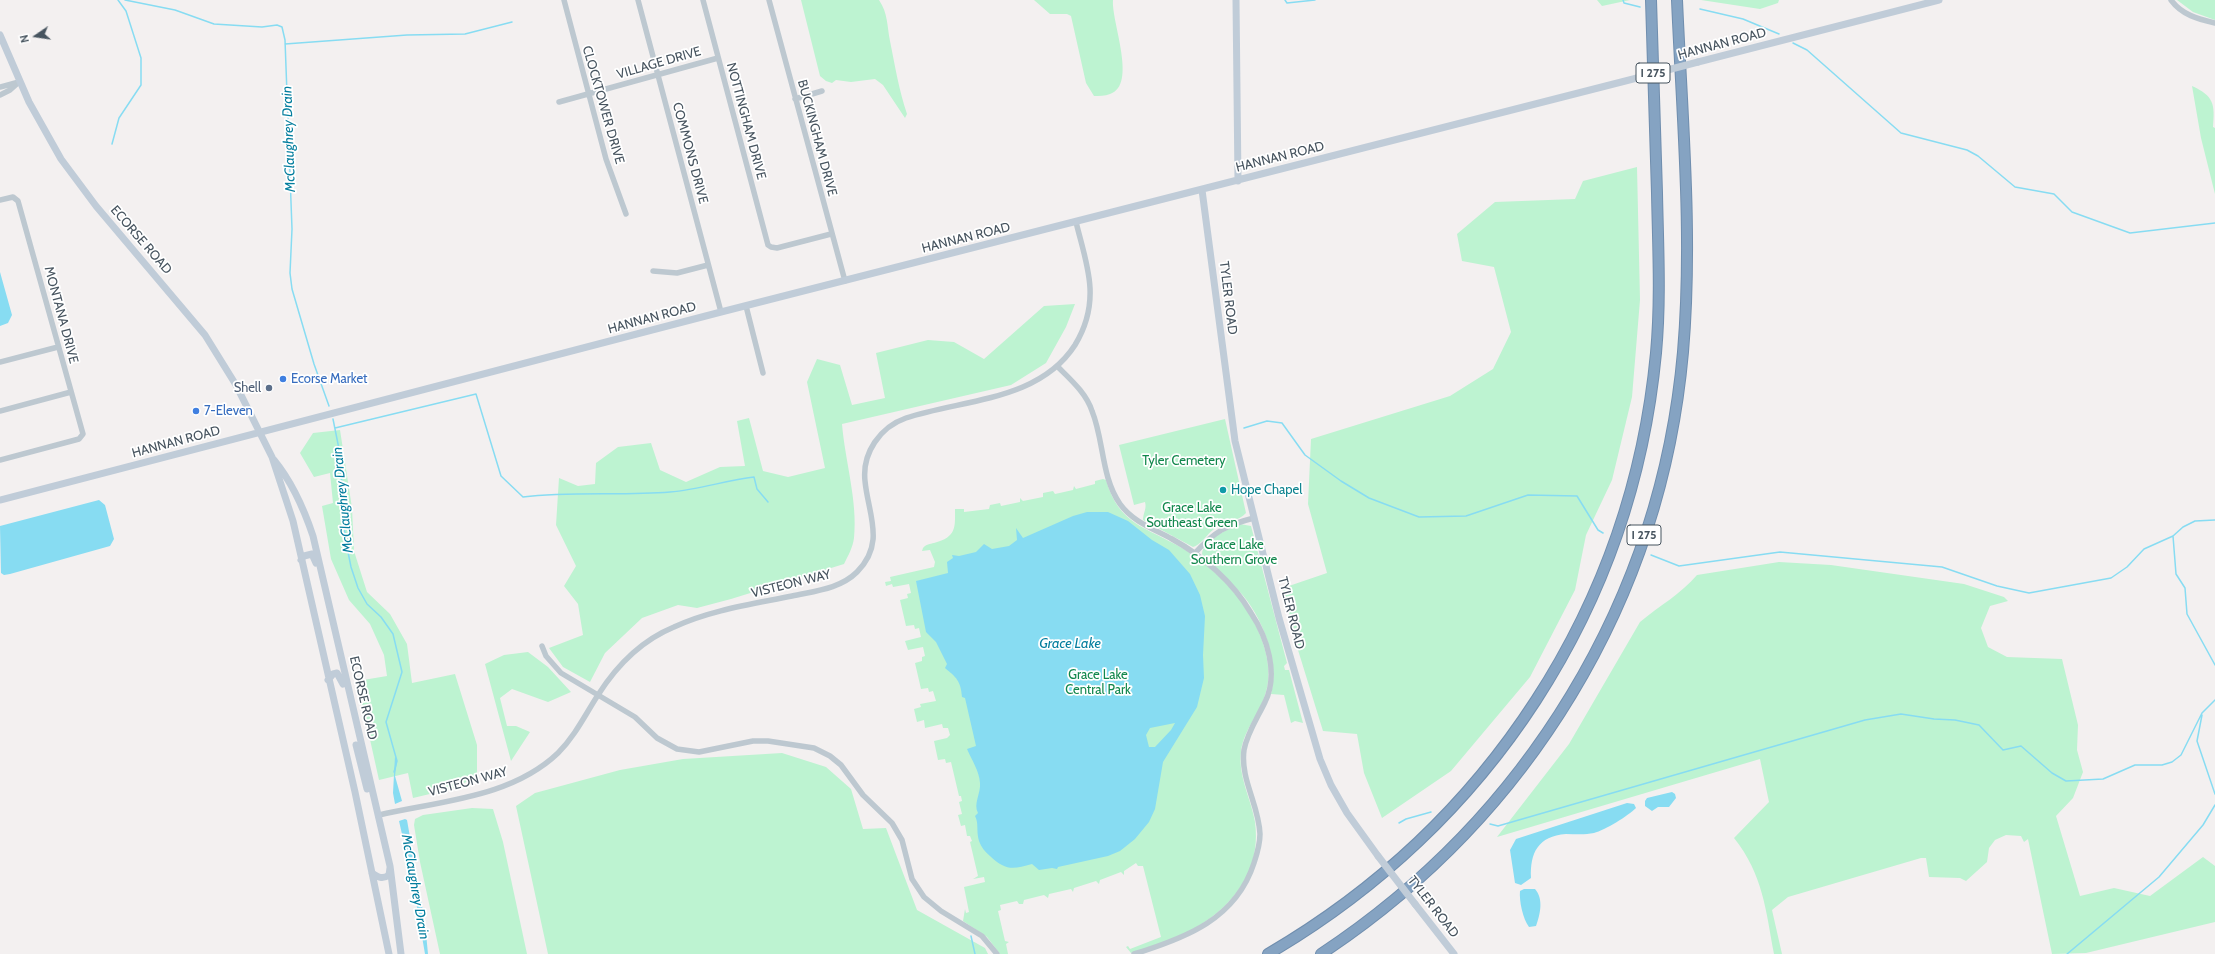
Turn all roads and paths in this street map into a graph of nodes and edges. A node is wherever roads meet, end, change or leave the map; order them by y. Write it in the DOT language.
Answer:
graph roads {
  1 [pos="564,0"];
  2 [pos="638,0"];
  3 [pos="703,0"];
  4 [pos="769,0"];
  5 [pos="1236,0"];
  6 [pos="1651,0"];
  7 [pos="1677,0"];
  8 [pos="1939,0"];
  9 [pos="2171,0"];
  10 [pos="2215,23"];
  11 [pos="0,35"];
  12 [pos="718,58"];
  13 [pos="658,76"];
  14 [pos="19,82"];
  15 [pos="0,87"];
  16 [pos="822,91"];
  17 [pos="589,94"];
  18 [pos="0,95"];
  19 [pos="795,99"];
  20 [pos="559,102"];
  21 [pos="1238,181"];
  22 [pos="1202,190"];
  23 [pos="0,200"];
  24 [pos="626,214"];
  25 [pos="1076,222"];
  26 [pos="831,234"];
  27 [pos="708,265"];
  28 [pos="653,271"];
  29 [pos="845,281"];
  30 [pos="746,306"];
  31 [pos="721,312"];
  32 [pos="58,346"];
  33 [pos="0,362"];
  34 [pos="1058,367"];
  35 [pos="763,373"];
  36 [pos="71,392"];
  37 [pos="0,411"];
  38 [pos="261,432"];
  39 [pos="272,457"];
  40 [pos="0,460"];
  41 [pos="0,500"];
  42 [pos="1254,518"];
  43 [pos="1195,553"];
  44 [pos="302,560"];
  45 [pos="329,602"];
  46 [pos="542,646"];
  47 [pos="328,680"];
  48 [pos="598,695"];
  49 [pos="373,798"];
  50 [pos="379,815"];
  51 [pos="390,866"];
  52 [pos="372,872"];
  53 [pos="389,954"];
  54 [pos="402,954"];
  55 [pos="997,954"];
  56 [pos="1134,954"];
  57 [pos="1268,954"];
  58 [pos="1321,954"];
  59 [pos="1454,954"];
  1 -- 17 [label="street, CLOCKTOWER DRIVE"];
  2 -- 13 [label="street, COMMONS DRIVE"];
  3 -- 12 [label="street, NOTTINGHAM DRIVE"];
  4 -- 19 [label="street, BUCKINGHAM DRIVE"];
  5 -- 21 [label="street"];
  6 -- 57 [label="highway, I 275"];
  7 -- 58 [label="highway, I 275"];
  8 -- 21 [label="street, HANNAN ROAD, bridge"];
  9 -- 10 [label="street"];
  11 -- 14 [label="street, ECORSE ROAD"];
  12 -- 13 [label="street, VILLAGE DRIVE"];
  12 -- 26 [label="street, NOTTINGHAM DRIVE"];
  13 -- 17 [label="street, VILLAGE DRIVE"];
  13 -- 27 [label="street, COMMONS DRIVE"];
  14 -- 15 [label="street"];
  14 -- 18 [label="street"];
  14 -- 38 [label="street, ECORSE ROAD"];
  16 -- 19 [label="street"];
  17 -- 20 [label="street, VILLAGE DRIVE"];
  17 -- 24 [label="street, CLOCKTOWER DRIVE"];
  19 -- 26 [label="street, BUCKINGHAM DRIVE"];
  21 -- 22 [label="street, HANNAN ROAD"];
  22 -- 25 [label="street, HANNAN ROAD"];
  22 -- 42 [label="street, TYLER ROAD"];
  23 -- 32 [label="street, MONTANA DRIVE"];
  25 -- 29 [label="street, HANNAN ROAD"];
  25 -- 34 [label="street, VISTEON WAY"];
  26 -- 29 [label="street, BUCKINGHAM DRIVE"];
  27 -- 28 [label="street"];
  27 -- 31 [label="street, COMMONS DRIVE"];
  29 -- 30 [label="street, HANNAN ROAD"];
  30 -- 31 [label="street, HANNAN ROAD"];
  30 -- 35 [label="street"];
  31 -- 38 [label="street, HANNAN ROAD"];
  32 -- 33 [label="street"];
  32 -- 36 [label="street, MONTANA DRIVE"];
  34 -- 43 [label="street"];
  34 -- 48 [label="street, VISTEON WAY"];
  36 -- 37 [label="street"];
  36 -- 40 [label="street, MONTANA DRIVE"];
  38 -- 39 [label="street, ECORSE ROAD"];
  38 -- 41 [label="street, HANNAN ROAD"];
  39 -- 44 [label="street, ECORSE ROAD"];
  39 -- 45 [label="street, ECORSE ROAD"];
  42 -- 43 [label="street"];
  42 -- 59 [label="street, TYLER ROAD, bridge"];
  43 -- 56 [label="street"];
  44 -- 45 [label="street"];
  44 -- 47 [label="street, ECORSE ROAD"];
  45 -- 49 [label="street, ECORSE ROAD"];
  46 -- 48 [label="street"];
  47 -- 49 [label="street"];
  47 -- 52 [label="street, ECORSE ROAD"];
  48 -- 50 [label="street, VISTEON WAY"];
  48 -- 55 [label="street"];
  49 -- 50 [label="street, ECORSE ROAD"];
  50 -- 51 [label="street, ECORSE ROAD"];
  51 -- 52 [label="street"];
  51 -- 54 [label="street, ECORSE ROAD"];
  52 -- 53 [label="street, ECORSE ROAD"];
}
